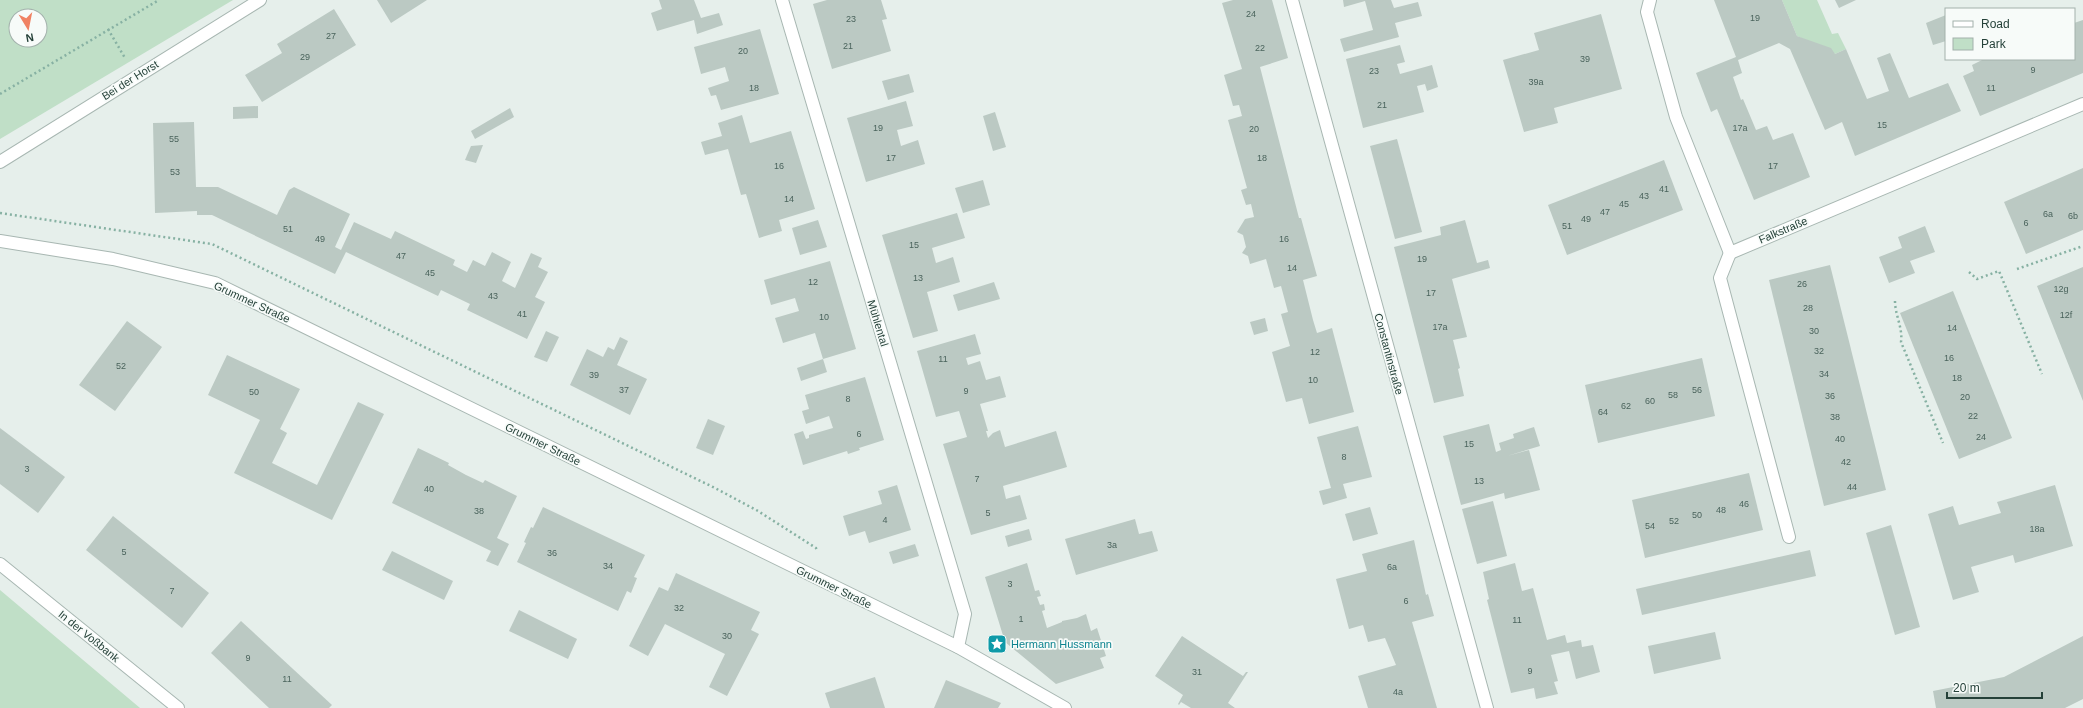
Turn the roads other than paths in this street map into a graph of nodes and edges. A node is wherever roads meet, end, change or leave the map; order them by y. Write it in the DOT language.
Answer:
graph roads {
  1 [pos="260,0"];
  2 [pos="782,0"];
  3 [pos="1292,0"];
  4 [pos="1650,0"];
  5 [pos="2083,104"];
  6 [pos="0,162"];
  7 [pos="0,241"];
  8 [pos="1730,253"];
  9 [pos="1789,537"];
  10 [pos="0,564"];
  11 [pos="958,647"];
  12 [pos="178,708"];
  13 [pos="1065,708"];
  14 [pos="1486,708"];
  1 -- 6 [label="street, Bei der Horst"];
  2 -- 11 [label="street, Mühlental"];
  3 -- 14 [label="street, Constantinstraße"];
  4 -- 8 [label="street"];
  5 -- 8 [label="street, Falkstraße"];
  7 -- 11 [label="street, Grummer Straße"];
  8 -- 9 [label="street"];
  10 -- 12 [label="street, In der Voßbank"];
  11 -- 13 [label="street, Grummer Straße"];
}
